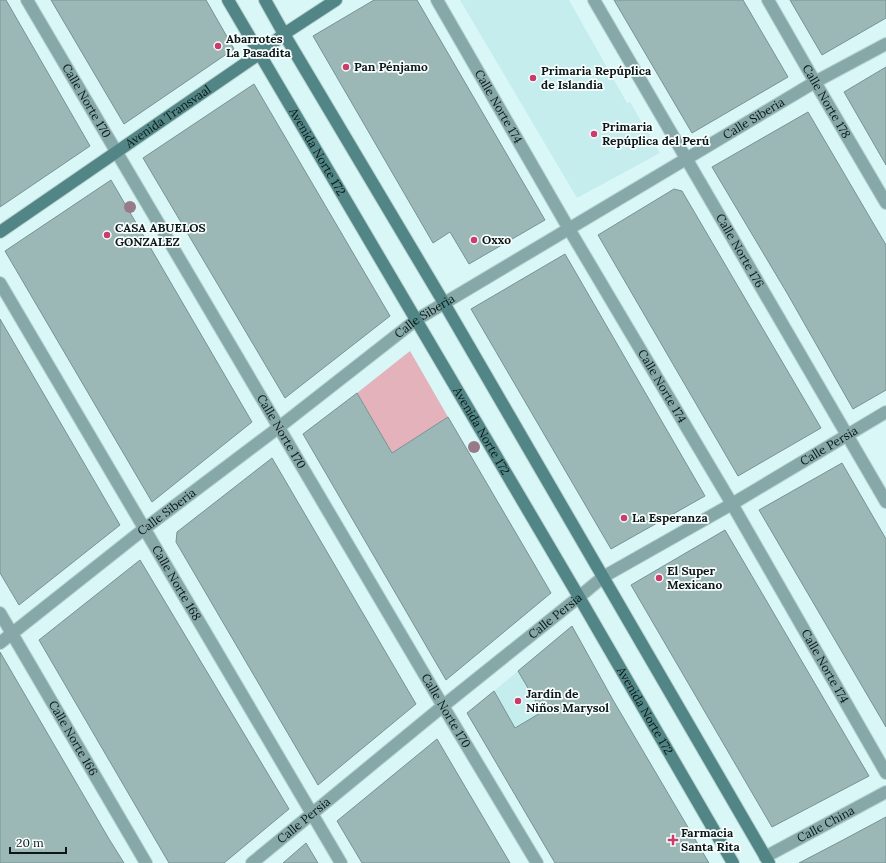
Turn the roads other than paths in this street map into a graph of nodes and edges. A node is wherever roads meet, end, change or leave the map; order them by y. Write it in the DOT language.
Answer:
graph roads {
  1 [pos="27,0"];
  2 [pos="228,0"];
  3 [pos="265,0"];
  4 [pos="336,0"];
  5 [pos="436,0"];
  6 [pos="594,0"];
  7 [pos="768,0"];
  8 [pos="284,34"];
  9 [pos="886,44"];
  10 [pos="259,54"];
  11 [pos="815,82"];
  12 [pos="116,152"];
  13 [pos="687,160"];
  14 [pos="886,203"];
  15 [pos="569,229"];
  16 [pos="0,232"];
  17 [pos="0,283"];
  18 [pos="444,303"];
  19 [pos="416,320"];
  20 [pos="886,412"];
  21 [pos="278,428"];
  22 [pos="846,435"];
  23 [pos="886,502"];
  24 [pos="732,504"];
  25 [pos="144,529"];
  26 [pos="603,577"];
  27 [pos="579,597"];
  28 [pos="0,613"];
  29 [pos="12,634"];
  30 [pos="0,643"];
  31 [pos="443,706"];
  32 [pos="886,773"];
  33 [pos="886,792"];
  34 [pos="312,814"];
  35 [pos="767,860"];
  36 [pos="146,863"];
  37 [pos="252,863"];
  38 [pos="341,863"];
  39 [pos="537,863"];
  40 [pos="733,863"];
  1 -- 12 [label="street, Calle Norte 170"];
  2 -- 10 [label="street, Avenida Norte 172"];
  3 -- 8 [label="street"];
  4 -- 8 [label="street, Avenida Transvaal"];
  5 -- 15 [label="street, Calle Norte 174"];
  6 -- 13 [label="street, Calle Norte 176"];
  7 -- 11 [label="street, Calle Norte 178"];
  8 -- 10 [label="street, Avenida Transvaal"];
  8 -- 18 [label="street"];
  9 -- 11 [label="street, Calle Siberia"];
  10 -- 12 [label="street, Avenida Transvaal"];
  10 -- 19 [label="street, Avenida Norte 172"];
  11 -- 13 [label="street, Calle Siberia"];
  11 -- 14 [label="street, Calle Norte 178"];
  12 -- 16 [label="street, Avenida Transvaal"];
  12 -- 21 [label="street, Calle Norte 170"];
  13 -- 15 [label="street, Calle Siberia"];
  13 -- 22 [label="street, Calle Norte 176"];
  15 -- 18 [label="street, Calle Siberia"];
  15 -- 24 [label="street, Calle Norte 174"];
  17 -- 25 [label="street, Calle Norte 168"];
  18 -- 19 [label="street, Calle Siberia"];
  18 -- 26 [label="street"];
  19 -- 21 [label="street, Calle Siberia"];
  19 -- 27 [label="street, Avenida Norte 172"];
  20 -- 22 [label="street, Calle Persia"];
  21 -- 25 [label="street, Calle Siberia"];
  21 -- 31 [label="street, Calle Norte 170"];
  22 -- 23 [label="street, Calle Norte 176"];
  22 -- 24 [label="street, Calle Persia"];
  24 -- 26 [label="street, Calle Persia"];
  24 -- 32 [label="street, Calle Norte 174"];
  25 -- 29 [label="street, Calle Siberia"];
  25 -- 34 [label="street, Calle Norte 168"];
  26 -- 27 [label="street, Calle Persia"];
  26 -- 35 [label="street"];
  27 -- 31 [label="street, Calle Persia"];
  27 -- 40 [label="street, Avenida Norte 172"];
  28 -- 29 [label="street, Calle Norte 166"];
  29 -- 30 [label="street, Calle Siberia"];
  29 -- 36 [label="street, Calle Norte 166"];
  31 -- 34 [label="street, Calle Persia"];
  31 -- 39 [label="street, Calle Norte 170"];
  33 -- 35 [label="street, Calle China"];
  34 -- 37 [label="street, Calle Persia"];
  34 -- 38 [label="street, Calle Norte 168"];
}
